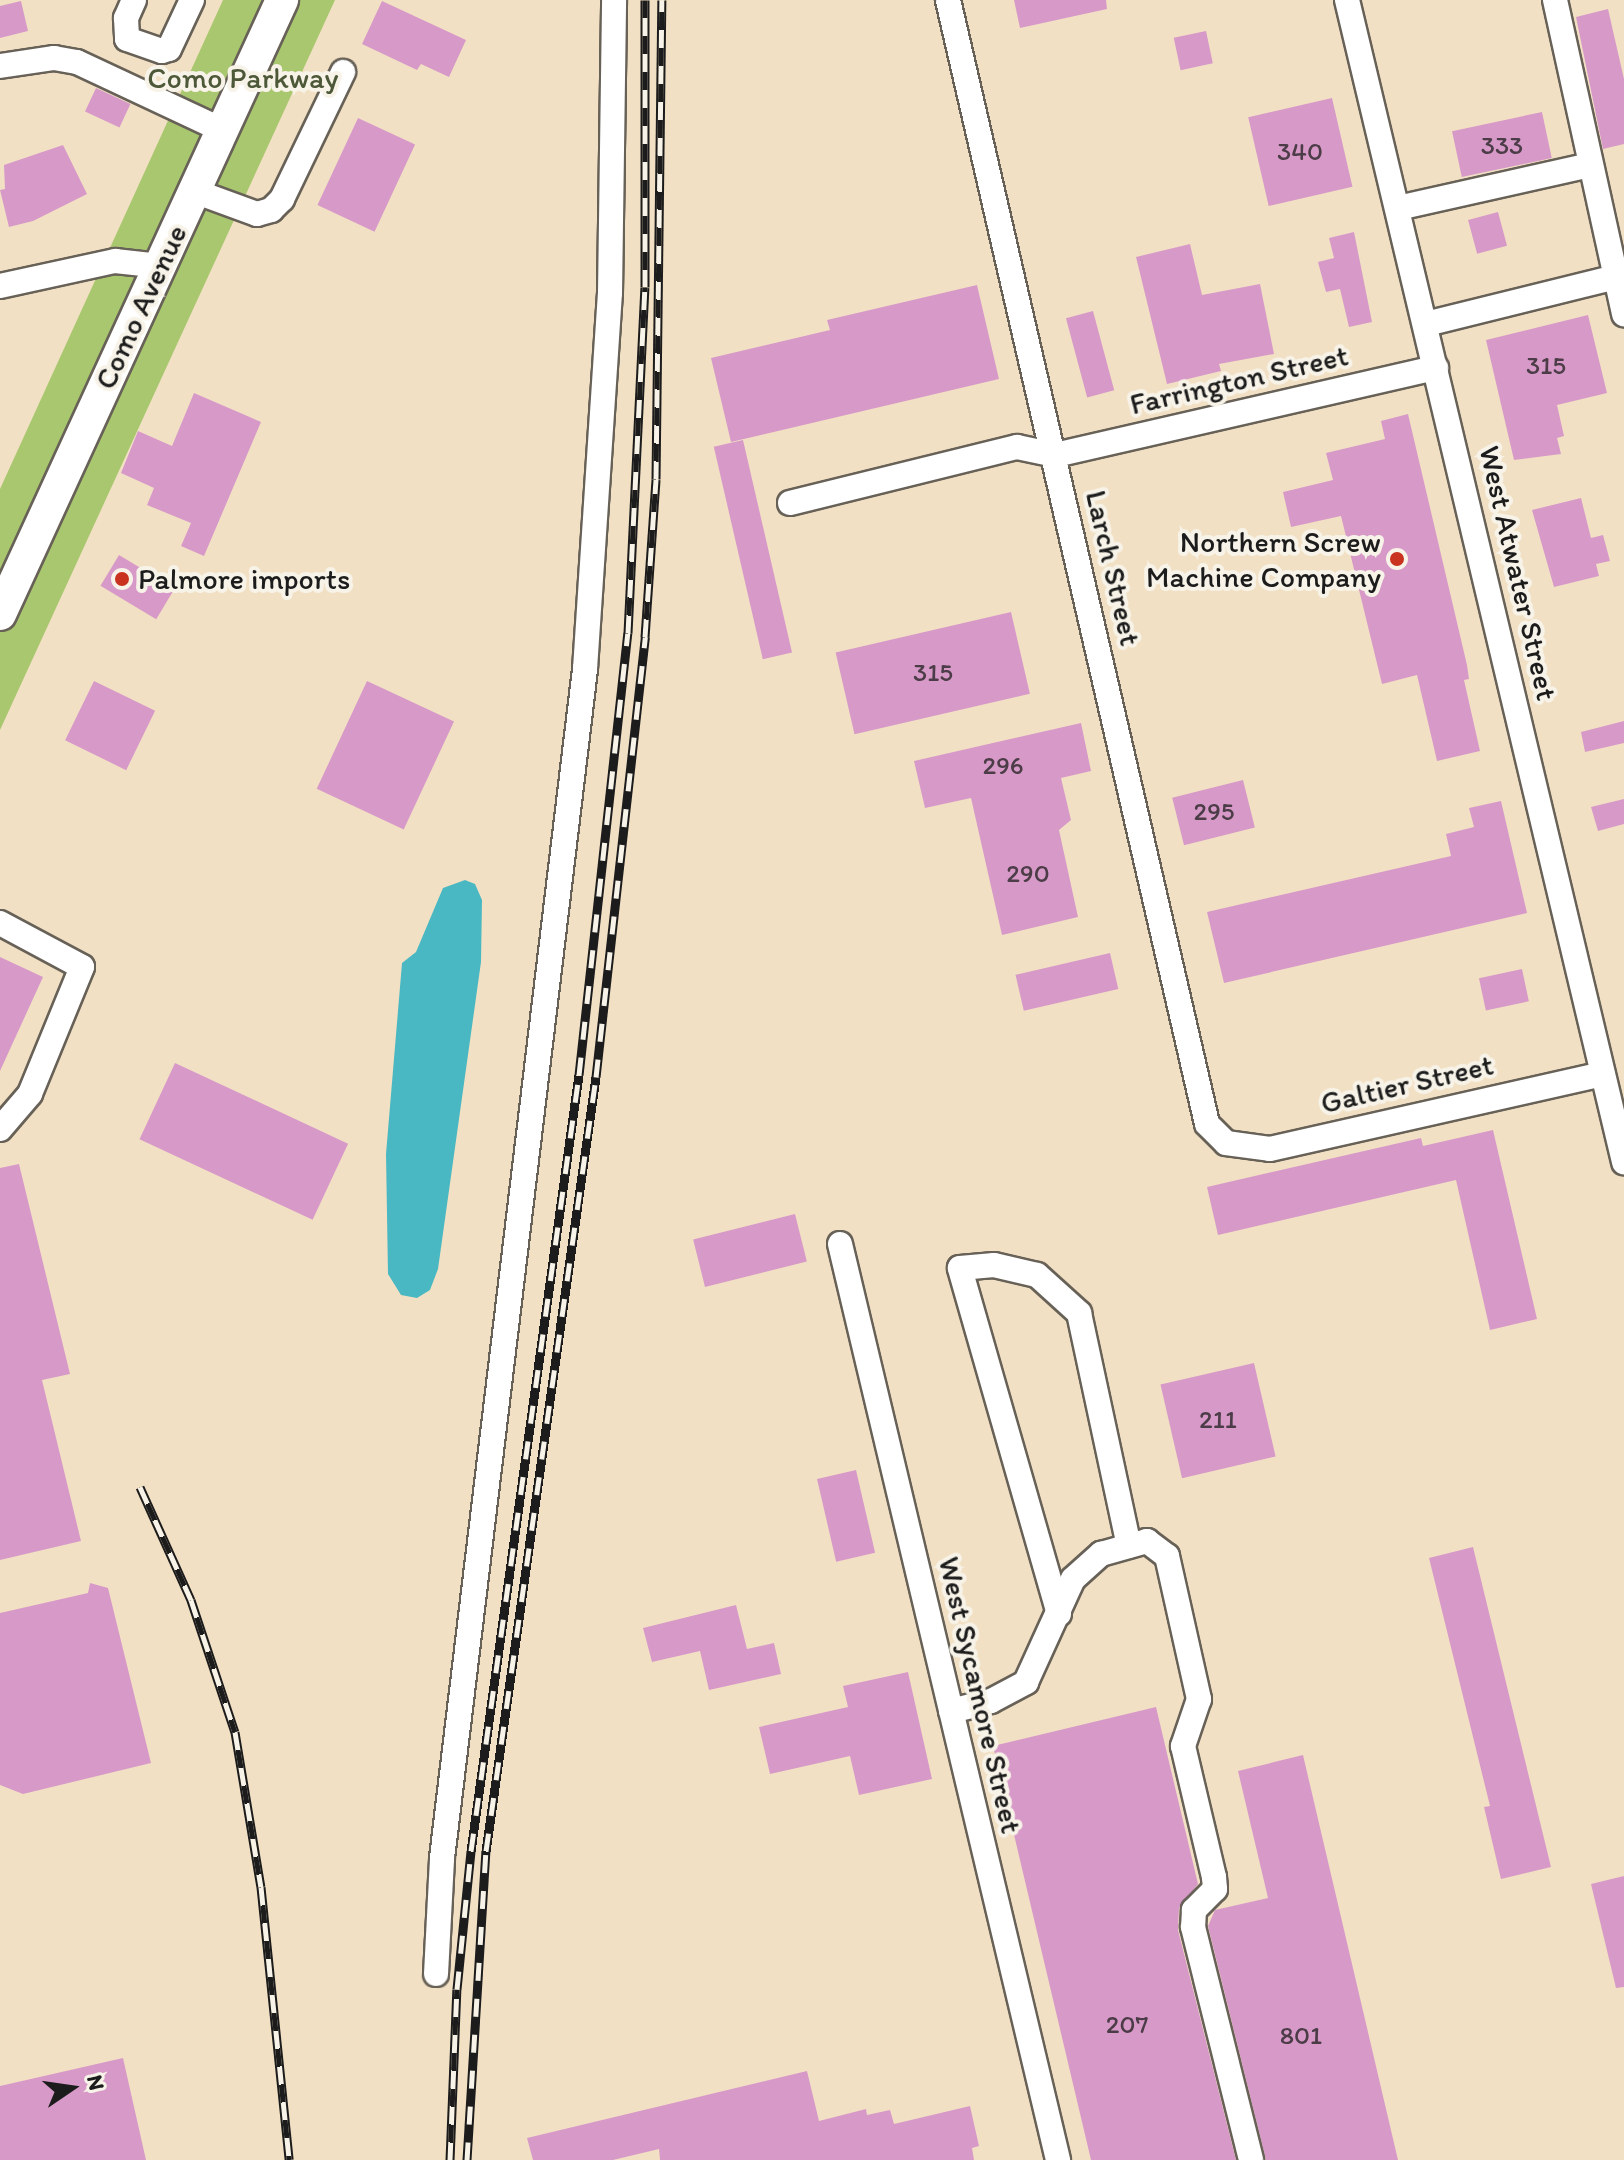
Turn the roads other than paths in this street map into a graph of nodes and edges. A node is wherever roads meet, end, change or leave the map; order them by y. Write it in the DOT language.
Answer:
graph roads {
  1 [pos="134,0"];
  2 [pos="192,0"];
  3 [pos="282,0"];
  4 [pos="614,0"];
  5 [pos="948,0"];
  6 [pos="1347,0"];
  7 [pos="1555,0"];
  8 [pos="0,66"];
  9 [pos="343,72"];
  10 [pos="222,130"];
  11 [pos="1590,165"];
  12 [pos="194,191"];
  13 [pos="1398,208"];
  14 [pos="160,266"];
  15 [pos="1619,276"];
  16 [pos="0,286"];
  17 [pos="1624,315"];
  18 [pos="1426,324"];
  19 [pos="1436,368"];
  20 [pos="1055,455"];
  21 [pos="790,503"];
  22 [pos="0,614"];
  23 [pos="0,923"];
  24 [pos="1611,1078"];
  25 [pos="0,1129"];
  26 [pos="1226,1143"];
  27 [pos="1624,1162"];
  28 [pos="840,1244"];
  29 [pos="1129,1546"];
  30 [pos="1059,1614"];
  31 [pos="951,1711"];
  32 [pos="436,1974"];
  33 [pos="1058,2160"];
  34 [pos="1251,2160"];
  1 -- 2 [label="street"];
  3 -- 10 [label="main road, Como Avenue"];
  4 -- 32 [label="street"];
  5 -- 20 [label="street, Larch Street"];
  6 -- 13 [label="street, West Atwater Street"];
  7 -- 11 [label="street"];
  8 -- 10 [label="street"];
  9 -- 12 [label="street"];
  10 -- 12 [label="main road, Como Avenue"];
  11 -- 13 [label="street"];
  11 -- 15 [label="street"];
  12 -- 14 [label="main road, Como Avenue"];
  13 -- 18 [label="street, West Atwater Street"];
  14 -- 16 [label="street"];
  14 -- 22 [label="main road, Como Avenue"];
  15 -- 17 [label="street"];
  15 -- 18 [label="street"];
  18 -- 19 [label="street, West Atwater Street"];
  19 -- 20 [label="street, Farrington Street"];
  19 -- 24 [label="street, West Atwater Street"];
  20 -- 21 [label="street"];
  20 -- 26 [label="street, Larch Street"];
  23 -- 25 [label="street"];
  24 -- 26 [label="street, Galtier Street"];
  24 -- 27 [label="street, West Atwater Street"];
  28 -- 31 [label="street, West Sycamore Street"];
  29 -- 30 [label="street"];
  29 -- 30 [label="street"];
  29 -- 34 [label="street"];
  30 -- 31 [label="street"];
  31 -- 33 [label="street, West Sycamore Street"];
}
